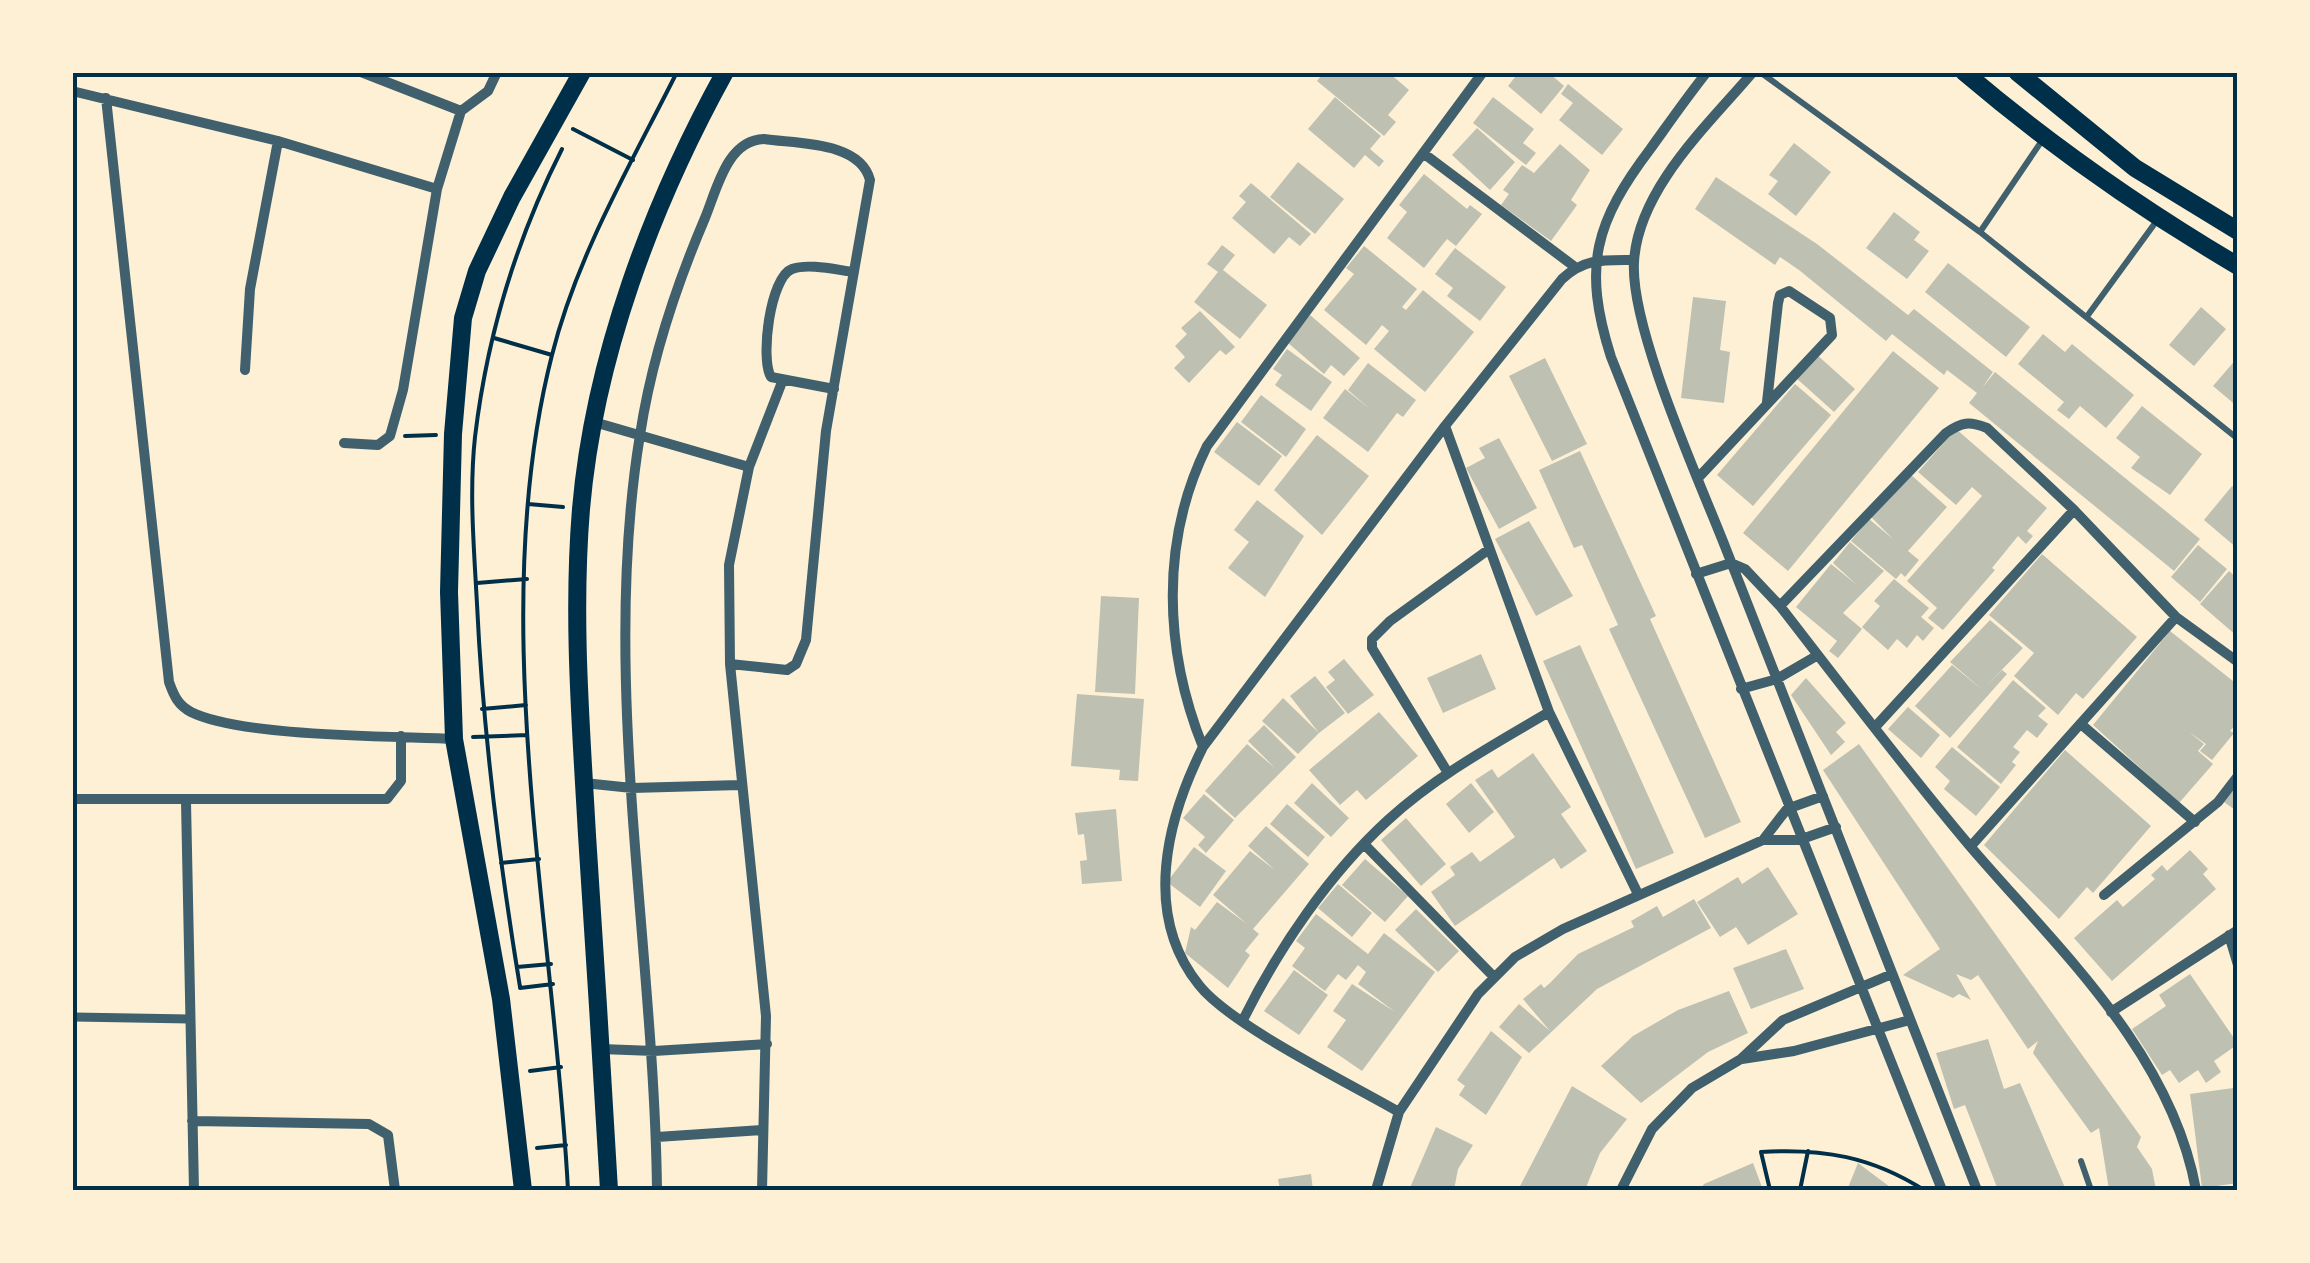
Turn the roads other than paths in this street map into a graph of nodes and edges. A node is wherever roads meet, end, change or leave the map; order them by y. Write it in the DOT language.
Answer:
graph roads {
  1 [pos="361,72"];
  2 [pos="497,72"];
  3 [pos="582,72"];
  4 [pos="725,72"];
  5 [pos="1483,72"];
  6 [pos="1756,72"];
  7 [pos="1964,72"];
  8 [pos="2017,72"];
  9 [pos="1704,75"];
  10 [pos="72,91"];
  11 [pos="106,98"];
  12 [pos="461,112"];
  13 [pos="2043,139"];
  14 [pos="278,141"];
  15 [pos="1423,153"];
  16 [pos="437,189"];
  17 [pos="2158,218"];
  18 [pos="2238,231"];
  19 [pos="1980,232"];
  20 [pos="1594,259"];
  21 [pos="1634,260"];
  22 [pos="2238,266"];
  23 [pos="1575,267"];
  24 [pos="854,272"];
  25 [pos="2088,315"];
  26 [pos="245,370"];
  27 [pos="782,382"];
  28 [pos="834,389"];
  29 [pos="1767,402"];
  30 [pos="594,422"];
  31 [pos="1444,426"];
  32 [pos="640,435"];
  33 [pos="2238,439"];
  34 [pos="344,443"];
  35 [pos="749,467"];
  36 [pos="1698,478"];
  37 [pos="2074,510"];
  38 [pos="1488,550"];
  39 [pos="1731,563"];
  40 [pos="1696,574"];
  41 [pos="1780,606"];
  42 [pos="2176,616"];
  43 [pos="1818,656"];
  44 [pos="2238,662"];
  45 [pos="730,664"];
  46 [pos="1776,679"];
  47 [pos="1741,690"];
  48 [pos="1549,712"];
  49 [pos="2082,725"];
  50 [pos="1876,726"];
  51 [pos="400,736"];
  52 [pos="454,739"];
  53 [pos="1203,747"];
  54 [pos="1448,773"];
  55 [pos="2238,776"];
  56 [pos="584,782"];
  57 [pos="740,785"];
  58 [pos="632,788"];
  59 [pos="1823,796"];
  60 [pos="72,799"];
  61 [pos="186,802"];
  62 [pos="1787,809"];
  63 [pos="2196,822"];
  64 [pos="1836,827"];
  65 [pos="1763,840"];
  66 [pos="1799,840"];
  67 [pos="1366,845"];
  68 [pos="1970,846"];
  69 [pos="1638,894"];
  70 [pos="2104,895"];
  71 [pos="2233,933"];
  72 [pos="2238,965"];
  73 [pos="1892,974"];
  74 [pos="1494,978"];
  75 [pos="1858,987"];
  76 [pos="2111,1012"];
  77 [pos="74,1017"];
  78 [pos="190,1019"];
  79 [pos="1243,1020"];
  80 [pos="1910,1020"];
  81 [pos="1875,1030"];
  82 [pos="767,1044"];
  83 [pos="601,1050"];
  84 [pos="654,1051"];
  85 [pos="1741,1059"];
  86 [pos="1399,1112"];
  87 [pos="192,1121"];
  88 [pos="762,1130"];
  89 [pos="656,1137"];
  90 [pos="2081,1161"];
  91 [pos="194,1190"];
  92 [pos="395,1190"];
  93 [pos="523,1190"];
  94 [pos="609,1190"];
  95 [pos="657,1190"];
  96 [pos="762,1190"];
  97 [pos="1376,1190"];
  98 [pos="1622,1190"];
  99 [pos="1942,1190"];
  100 [pos="1977,1190"];
  101 [pos="2091,1190"];
  102 [pos="2196,1190"];
  1 -- 12 [label="street"];
  2 -- 12 [label="street"];
  3 -- 52 [label="main road"];
  4 -- 30 [label="main road"];
  5 -- 15 [label="street"];
  6 -- 19 [label="lane"];
  6 -- 21 [label="street"];
  7 -- 13 [label="main road"];
  8 -- 18 [label="main road"];
  9 -- 20 [label="street"];
  10 -- 11 [label="street"];
  11 -- 14 [label="street"];
  11 -- 51 [label="street"];
  12 -- 16 [label="street"];
  13 -- 17 [label="main road"];
  13 -- 19 [label="lane"];
  14 -- 16 [label="street"];
  14 -- 26 [label="street"];
  15 -- 23 [label="street"];
  15 -- 53 [label="street"];
  16 -- 34 [label="street"];
  17 -- 22 [label="main road"];
  17 -- 25 [label="lane"];
  19 -- 25 [label="lane"];
  20 -- 21 [label="street"];
  20 -- 23 [label="street"];
  20 -- 40 [label="street"];
  21 -- 36 [label="street"];
  23 -- 31 [label="street"];
  24 -- 27 [label="street"];
  24 -- 28 [label="street"];
  24 -- 32 [label="street"];
  25 -- 33 [label="lane"];
  27 -- 28 [label="street"];
  27 -- 35 [label="street"];
  28 -- 45 [label="street"];
  29 -- 29 [label="street"];
  29 -- 36 [label="street"];
  30 -- 32 [label="street"];
  30 -- 56 [label="main road"];
  31 -- 38 [label="street"];
  31 -- 53 [label="street"];
  32 -- 35 [label="street"];
  32 -- 58 [label="street"];
  35 -- 45 [label="street"];
  36 -- 39 [label="street"];
  37 -- 41 [label="street"];
  37 -- 42 [label="street"];
  37 -- 50 [label="street"];
  38 -- 48 [label="street"];
  38 -- 54 [label="street"];
  39 -- 40 [label="street"];
  39 -- 41 [label="street"];
  39 -- 46 [label="street"];
  40 -- 47 [label="street"];
  41 -- 43 [label="street"];
  42 -- 44 [label="street"];
  42 -- 49 [label="street"];
  43 -- 46 [label="street"];
  43 -- 50 [label="street"];
  45 -- 57 [label="street"];
  46 -- 47 [label="street"];
  46 -- 59 [label="street"];
  47 -- 62 [label="street"];
  48 -- 54 [label="street"];
  48 -- 69 [label="street"];
  49 -- 63 [label="street"];
  49 -- 68 [label="street"];
  50 -- 68 [label="street"];
  51 -- 52 [label="street"];
  51 -- 61 [label="street"];
  52 -- 93 [label="main road"];
  53 -- 79 [label="street"];
  54 -- 67 [label="street"];
  55 -- 63 [label="street"];
  56 -- 58 [label="street"];
  56 -- 83 [label="main road"];
  57 -- 58 [label="street"];
  57 -- 82 [label="street"];
  58 -- 84 [label="street"];
  59 -- 62 [label="street"];
  59 -- 64 [label="street"];
  60 -- 61 [label="street"];
  61 -- 78 [label="street"];
  62 -- 65 [label="street"];
  62 -- 66 [label="street"];
  63 -- 70 [label="street"];
  64 -- 66 [label="street"];
  64 -- 73 [label="street"];
  65 -- 66 [label="street"];
  65 -- 69 [label="street"];
  66 -- 75 [label="street"];
  67 -- 74 [label="street"];
  67 -- 79 [label="street"];
  68 -- 76 [label="street"];
  69 -- 74 [label="street"];
  71 -- 72 [label="street"];
  71 -- 76 [label="street"];
  73 -- 75 [label="street"];
  73 -- 80 [label="street"];
  74 -- 86 [label="street"];
  75 -- 81 [label="street"];
  75 -- 85 [label="street"];
  76 -- 102 [label="street"];
  77 -- 78 [label="street"];
  78 -- 87 [label="street"];
  79 -- 86 [label="street"];
  80 -- 81 [label="street"];
  80 -- 100 [label="street"];
  81 -- 85 [label="street"];
  81 -- 99 [label="street"];
  82 -- 84 [label="street"];
  82 -- 88 [label="street"];
  83 -- 84 [label="street"];
  83 -- 94 [label="main road"];
  84 -- 89 [label="street"];
  85 -- 98 [label="street"];
  86 -- 97 [label="street"];
  87 -- 91 [label="street"];
  87 -- 92 [label="street"];
  88 -- 89 [label="street"];
  88 -- 96 [label="street"];
  89 -- 95 [label="street"];
  90 -- 101 [label="lane"];
}
